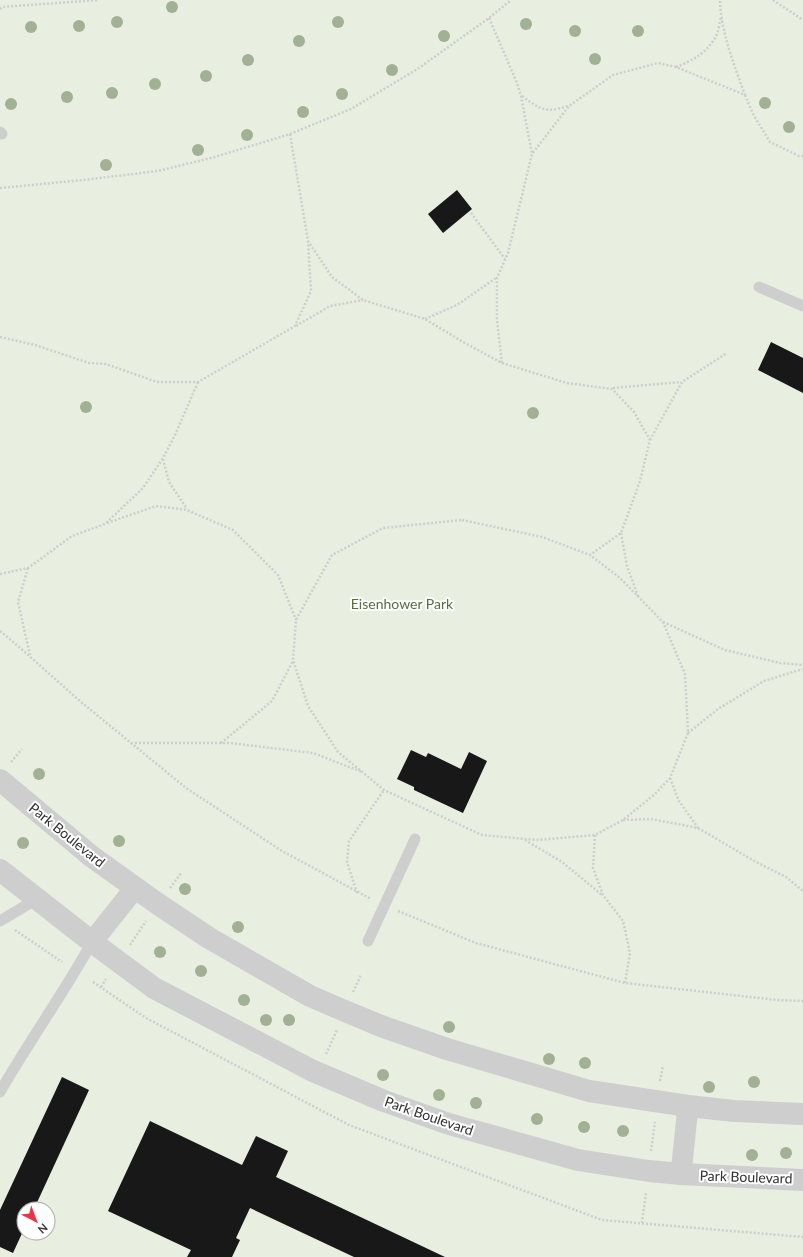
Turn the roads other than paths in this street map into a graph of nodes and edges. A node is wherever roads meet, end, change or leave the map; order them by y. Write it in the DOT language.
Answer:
graph roads {
  1 [pos="759,287"];
  2 [pos="803,306"];
  3 [pos="4,773"];
  4 [pos="415,839"];
  5 [pos="0,870"];
  6 [pos="135,888"];
  7 [pos="37,899"];
  8 [pos="1,921"];
  9 [pos="368,941"];
  10 [pos="92,942"];
  11 [pos="0,1092"];
  12 [pos="688,1106"];
  13 [pos="803,1114"];
  14 [pos="681,1174"];
  15 [pos="803,1180"];
  1 -- 2 [label="lane"];
  3 -- 6 [label="street, Park Boulevard"];
  4 -- 9 [label="lane"];
  5 -- 7 [label="street, Park Boulevard"];
  6 -- 10 [label="street"];
  6 -- 12 [label="street, Park Boulevard"];
  7 -- 8 [label="lane"];
  7 -- 10 [label="street, Park Boulevard"];
  10 -- 11 [label="lane"];
  10 -- 14 [label="street, Park Boulevard"];
  12 -- 13 [label="street, Park Boulevard"];
  12 -- 14 [label="street"];
  14 -- 15 [label="street, Park Boulevard"];
}
